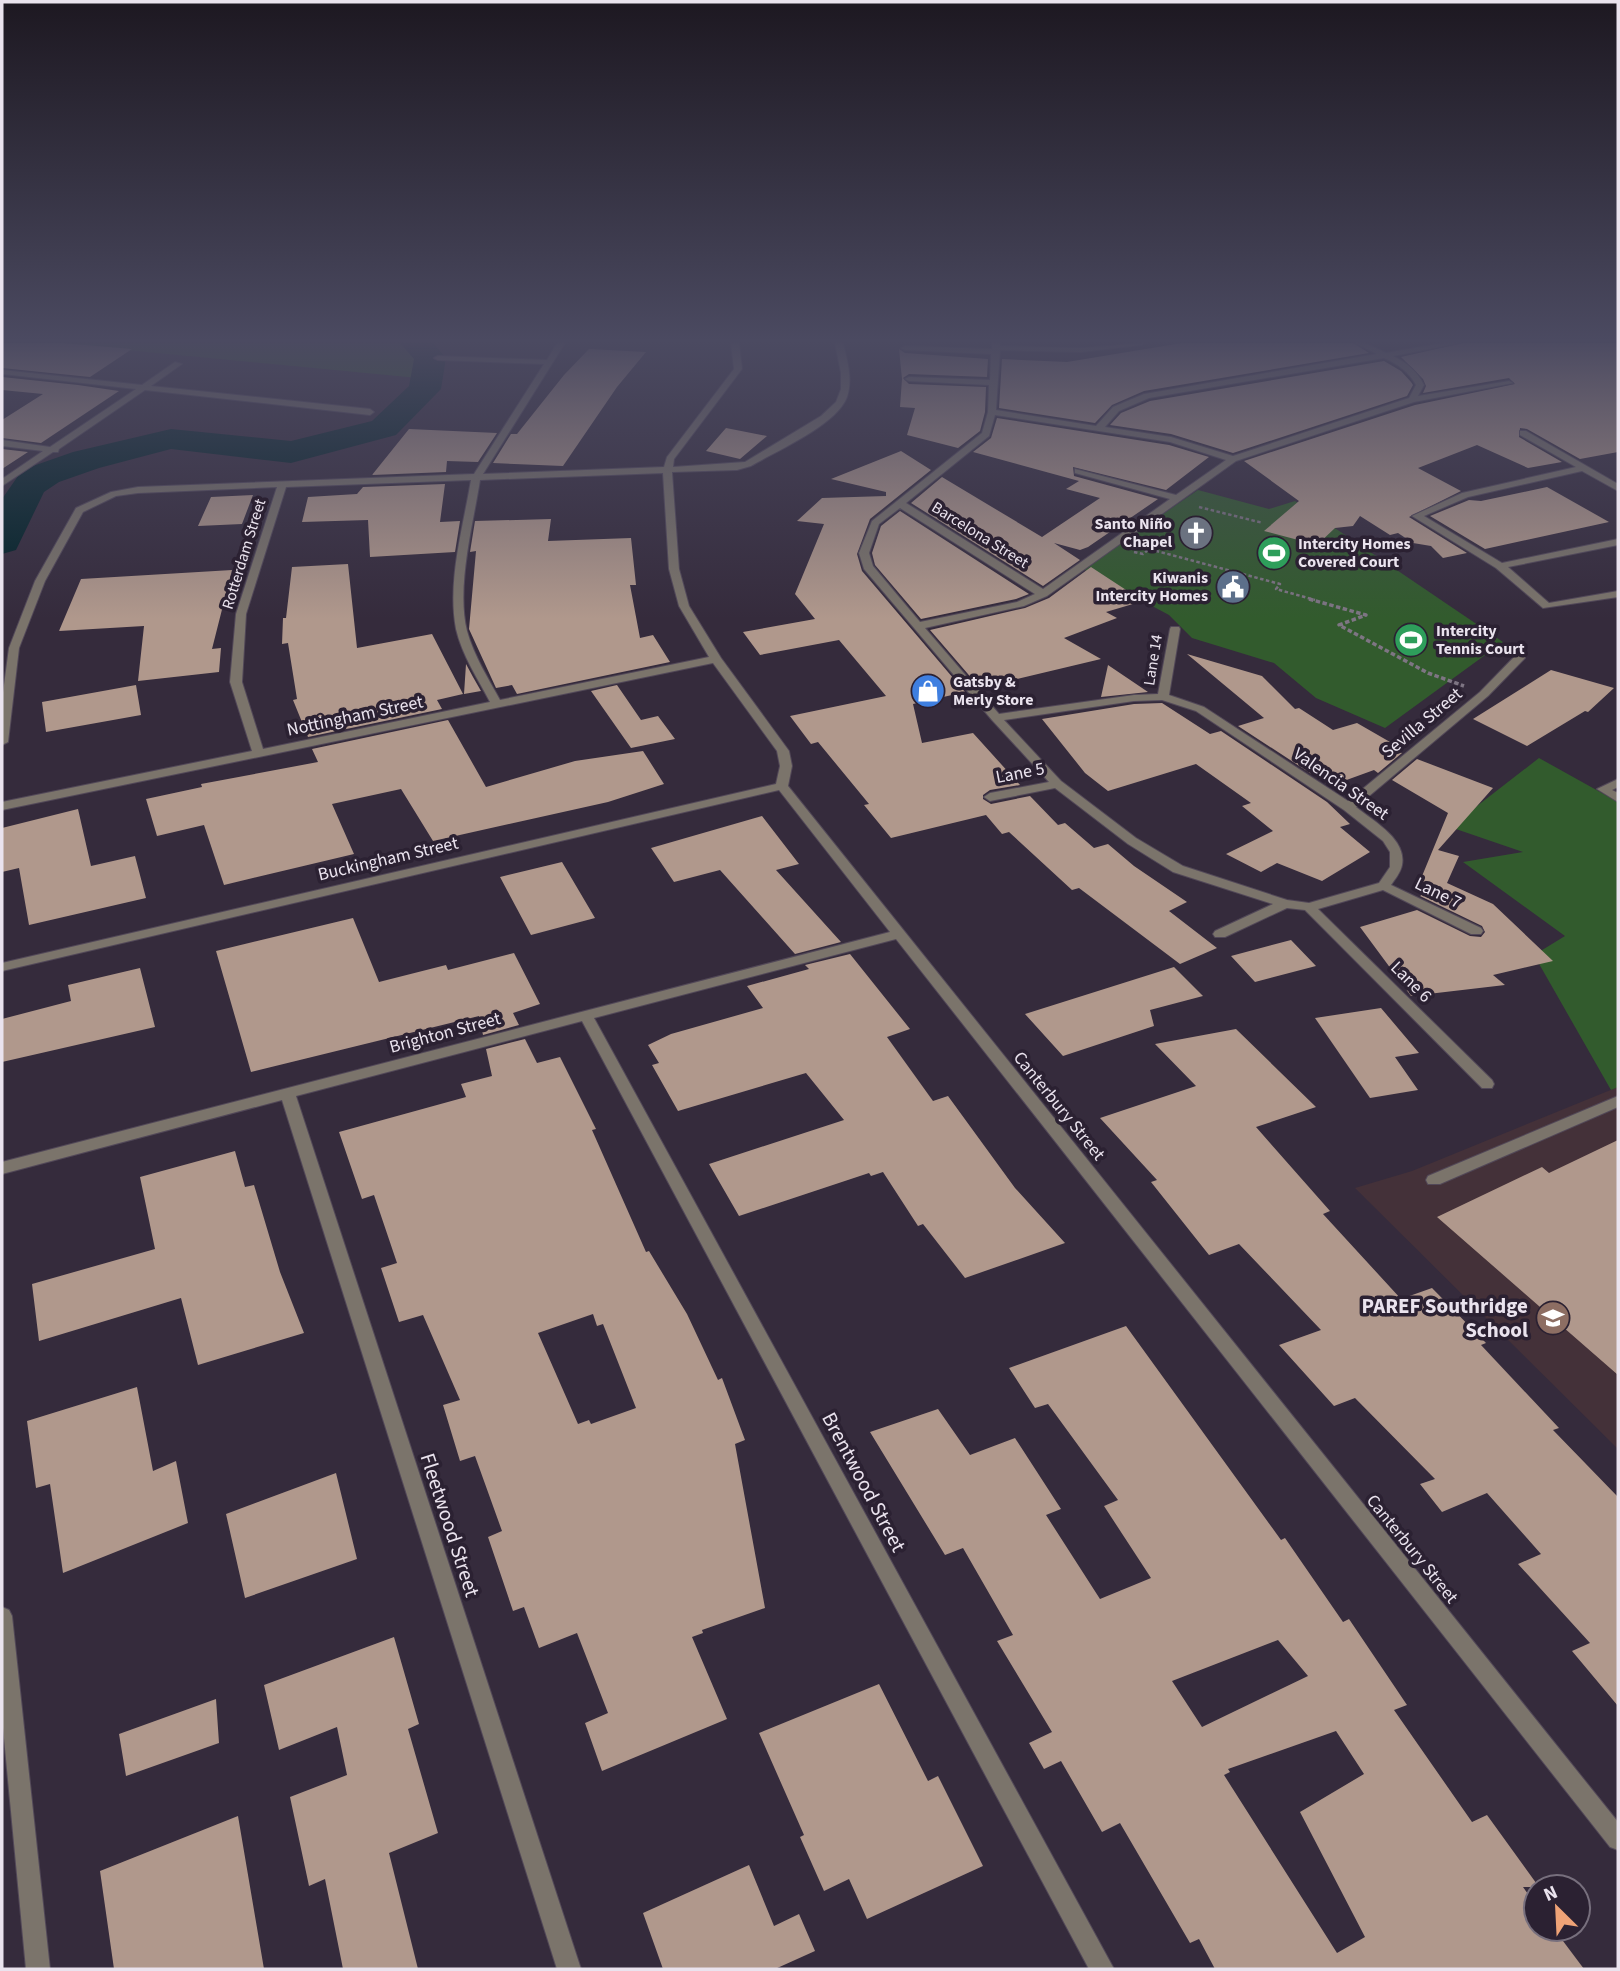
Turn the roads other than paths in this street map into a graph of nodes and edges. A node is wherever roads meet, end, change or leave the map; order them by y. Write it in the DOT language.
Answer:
graph roads {
  1 [pos="77,435"];
  2 [pos="503,435"];
  3 [pos="686,435"];
  4 [pos="797,435"];
  5 [pos="985,435"];
  6 [pos="1141,435"];
  7 [pos="1306,435"];
  8 [pos="1526,435"];
  9 [pos="2,443"];
  10 [pos="55,450"];
  11 [pos="1233,459"];
  12 [pos="1584,468"];
  13 [pos="1078,471"];
  14 [pos="667,472"];
  15 [pos="476,478"];
  16 [pos="2,484"];
  17 [pos="282,486"];
  18 [pos="1618,488"];
  19 [pos="1176,499"];
  20 [pos="899,503"];
  21 [pos="1618,542"];
  22 [pos="1500,566"];
  23 [pos="1043,594"];
  24 [pos="1618,594"];
  25 [pos="918,626"];
  26 [pos="1175,629"];
  27 [pos="716,659"];
  28 [pos="1518,660"];
  29 [pos="1163,697"];
  30 [pos="497,704"];
  31 [pos="996,718"];
  32 [pos="2,743"];
  33 [pos="259,753"];
  34 [pos="1618,783"];
  35 [pos="1057,784"];
  36 [pos="782,786"];
  37 [pos="990,797"];
  38 [pos="1618,797"];
  39 [pos="2,806"];
  40 [pos="1349,807"];
  41 [pos="1384,886"];
  42 [pos="1285,904"];
  43 [pos="1309,907"];
  44 [pos="1476,931"];
  45 [pos="897,934"];
  46 [pos="1220,934"];
  47 [pos="2,967"];
  48 [pos="586,1016"];
  49 [pos="1487,1084"];
  50 [pos="288,1094"];
  51 [pos="1618,1101"];
  52 [pos="2,1168"];
  53 [pos="1434,1180"];
  54 [pos="2,1616"];
  55 [pos="1618,1839"];
  56 [pos="38,1969"];
  57 [pos="569,1969"];
  58 [pos="1102,1969"];
  1 -- 10 [label="street"];
  2 -- 15 [label="street"];
  3 -- 14 [label="street"];
  4 -- 14 [label="street"];
  5 -- 20 [label="street"];
  6 -- 11 [label="street"];
  7 -- 11 [label="street"];
  8 -- 12 [label="street"];
  9 -- 10 [label="street"];
  10 -- 16 [label="street"];
  11 -- 19 [label="street"];
  12 -- 18 [label="street"];
  12 -- 22 [label="street"];
  13 -- 19 [label="street"];
  14 -- 15 [label="street"];
  14 -- 27 [label="street"];
  15 -- 17 [label="street"];
  15 -- 30 [label="street"];
  17 -- 32 [label="street"];
  17 -- 33 [label="street, Rotterdam Street"];
  19 -- 23 [label="street"];
  20 -- 23 [label="street, Barcelona Street"];
  20 -- 25 [label="street"];
  21 -- 22 [label="street"];
  22 -- 24 [label="street"];
  23 -- 25 [label="street"];
  25 -- 31 [label="street"];
  26 -- 29 [label="street, Lane 14"];
  27 -- 30 [label="street, Nottingham Street"];
  27 -- 36 [label="street"];
  28 -- 40 [label="street, Sevilla Street"];
  29 -- 31 [label="street, Valencia Street"];
  29 -- 40 [label="street, Valencia Street"];
  30 -- 33 [label="street, Nottingham Street"];
  31 -- 35 [label="street"];
  33 -- 39 [label="street, Nottingham Street"];
  34 -- 38 [label="street"];
  35 -- 37 [label="street, Lane 5"];
  35 -- 42 [label="street"];
  36 -- 45 [label="street, Canterbury Street"];
  36 -- 47 [label="street, Buckingham Street"];
  40 -- 41 [label="street, Valencia Street"];
  41 -- 43 [label="street"];
  41 -- 44 [label="street, Lane 7"];
  42 -- 43 [label="street"];
  42 -- 46 [label="street"];
  43 -- 49 [label="street, Lane 6"];
  45 -- 48 [label="street, Brighton Street"];
  45 -- 55 [label="street, Canterbury Street"];
  48 -- 50 [label="street, Brighton Street"];
  48 -- 58 [label="street, Brentwood Street"];
  50 -- 52 [label="street, Brighton Street"];
  50 -- 57 [label="street, Fleetwood Street"];
  51 -- 53 [label="street"];
  54 -- 56 [label="street"];
}
